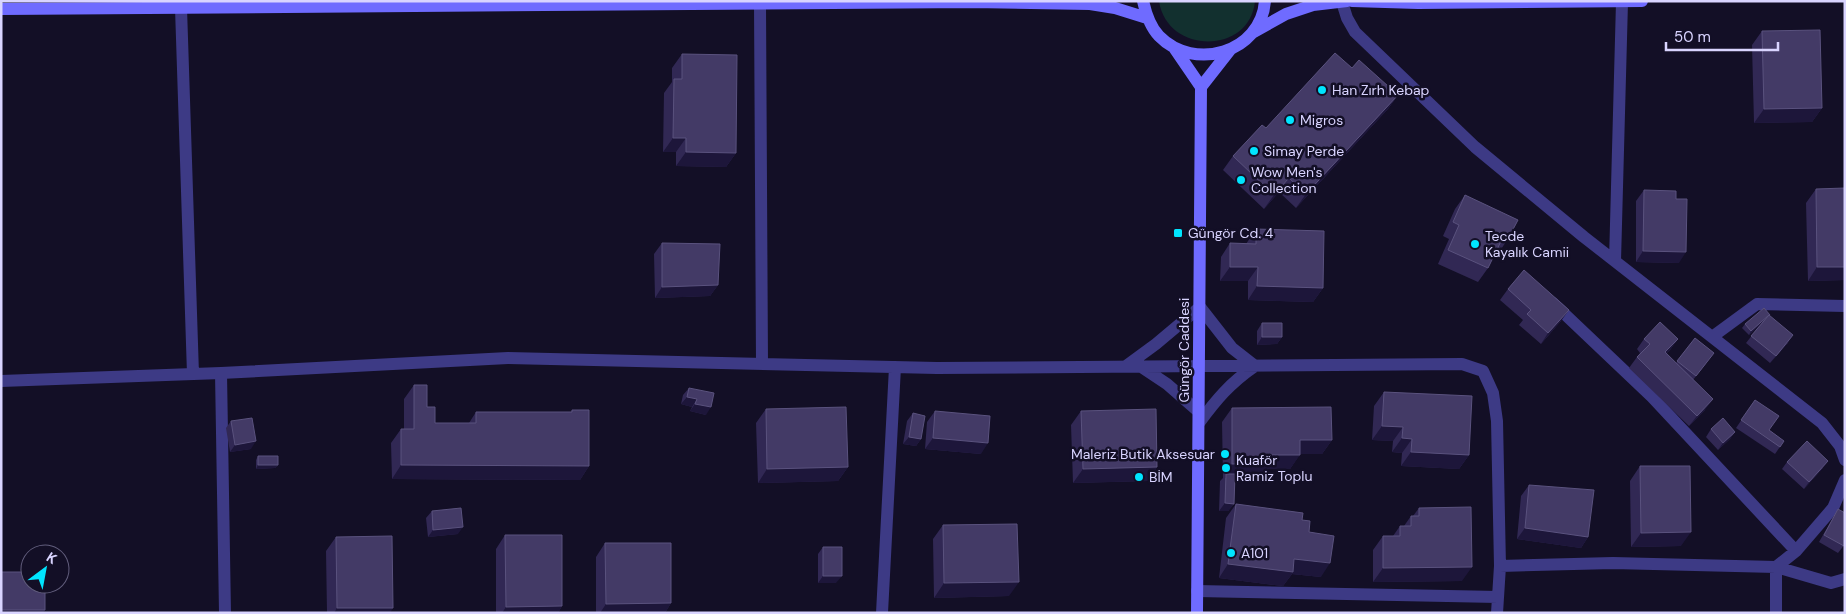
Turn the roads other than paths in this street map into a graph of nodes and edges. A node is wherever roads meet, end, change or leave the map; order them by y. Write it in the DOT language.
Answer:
graph roads {
  1 [pos="1143,1"];
  2 [pos="1265,1"];
  3 [pos="1347,1"];
  4 [pos="1352,1"];
  5 [pos="1642,1"];
  6 [pos="1342,2"];
  7 [pos="1622,2"];
  8 [pos="760,4"];
  9 [pos="182,8"];
  10 [pos="1,10"];
  11 [pos="1147,18"];
  12 [pos="1252,33"];
  13 [pos="1175,49"];
  14 [pos="1230,49"];
  15 [pos="1200,87"];
  16 [pos="1615,261"];
  17 [pos="1546,296"];
  18 [pos="1845,306"];
  19 [pos="1200,307"];
  20 [pos="1712,337"];
  21 [pos="762,364"];
  22 [pos="1199,365"];
  23 [pos="1126,366"];
  24 [pos="1140,366"];
  25 [pos="1254,366"];
  26 [pos="895,367"];
  27 [pos="220,373"];
  28 [pos="193,374"];
  29 [pos="1,381"];
  30 [pos="1199,418"];
  31 [pos="1845,460"];
  32 [pos="1845,480"];
  33 [pos="1796,551"];
  34 [pos="1500,566"];
  35 [pos="1776,567"];
  36 [pos="1845,579"];
  37 [pos="1198,591"];
  38 [pos="1498,597"];
  39 [pos="225,613"];
  40 [pos="882,613"];
  41 [pos="1197,613"];
  42 [pos="1497,613"];
  43 [pos="1776,613"];
  1 -- 11 [label="main road"];
  2 -- 12 [label="main road"];
  3 -- 6 [label="main road"];
  4 -- 7 [label="main road"];
  5 -- 7 [label="main road"];
  6 -- 12 [label="main road"];
  6 -- 16 [label="street"];
  7 -- 16 [label="street"];
  8 -- 9 [label="main road"];
  8 -- 11 [label="main road"];
  8 -- 21 [label="street"];
  9 -- 10 [label="main road"];
  9 -- 28 [label="street"];
  11 -- 13 [label="main road"];
  12 -- 14 [label="main road"];
  13 -- 14 [label="main road"];
  13 -- 15 [label="main road"];
  14 -- 15 [label="main road"];
  15 -- 19 [label="main road, Güngör Caddesi"];
  16 -- 20 [label="street"];
  17 -- 33 [label="street"];
  18 -- 20 [label="street"];
  19 -- 22 [label="main road, Güngör Caddesi"];
  19 -- 23 [label="street"];
  19 -- 25 [label="street"];
  20 -- 31 [label="street"];
  21 -- 26 [label="street"];
  21 -- 27 [label="street"];
  22 -- 24 [label="street"];
  22 -- 25 [label="street"];
  22 -- 30 [label="main road, Güngör Caddesi"];
  23 -- 24 [label="street"];
  23 -- 26 [label="street"];
  24 -- 30 [label="street"];
  25 -- 30 [label="street"];
  25 -- 34 [label="street"];
  26 -- 40 [label="street"];
  27 -- 28 [label="street"];
  27 -- 39 [label="street"];
  28 -- 29 [label="street"];
  30 -- 37 [label="main road, Güngör Caddesi"];
  32 -- 33 [label="street"];
  33 -- 35 [label="street"];
  34 -- 35 [label="street"];
  34 -- 38 [label="street"];
  35 -- 36 [label="street"];
  35 -- 43 [label="street"];
  37 -- 38 [label="street"];
  37 -- 41 [label="main road, Güngör Caddesi"];
  38 -- 42 [label="street"];
}
